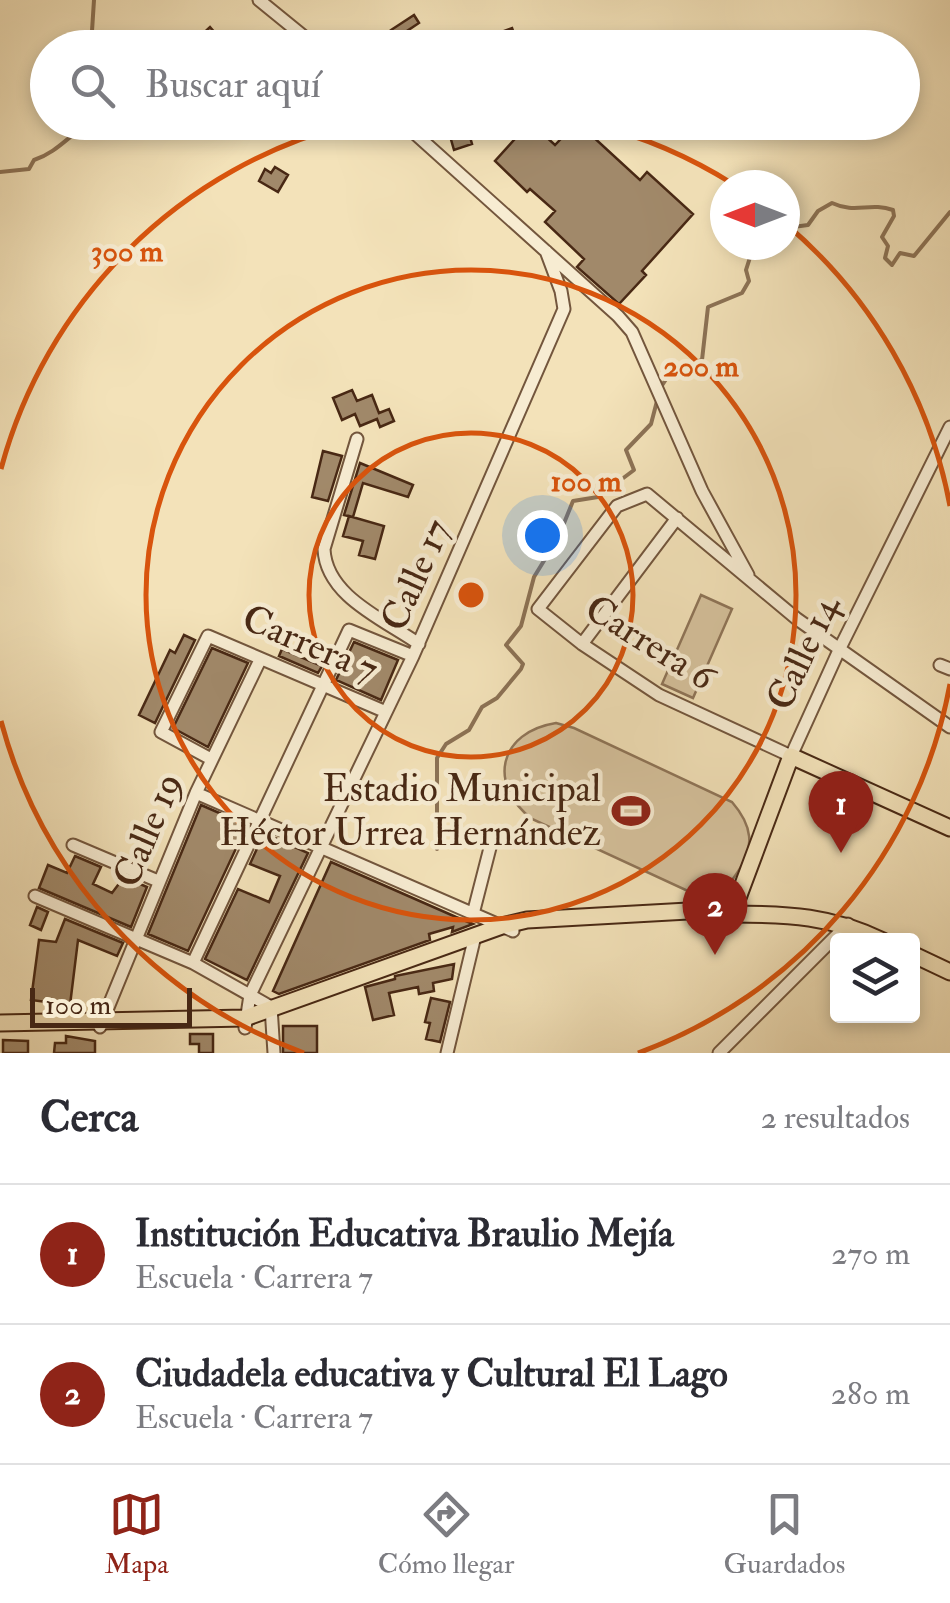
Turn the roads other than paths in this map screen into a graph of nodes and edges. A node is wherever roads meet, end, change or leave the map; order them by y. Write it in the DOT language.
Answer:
graph roads {
  1 [pos="259,0"];
  2 [pos="296,30"];
  3 [pos="422,140"];
  4 [pos="546,251"];
  5 [pos="950,427"];
  6 [pos="357,439"];
  7 [pos="678,518"];
  8 [pos="752,582"];
  9 [pos="582,644"];
  10 [pos="840,648"];
  11 [pos="416,650"];
  12 [pos="260,660"];
  13 [pos="322,686"];
  14 [pos="386,712"];
  15 [pos="950,727"];
  16 [pos="790,756"];
  17 [pos="212,758"];
  18 [pos="196,793"];
  19 [pos="258,820"];
  20 [pos="950,828"];
  21 [pos="492,840"];
  22 [pos="73,845"];
  23 [pos="321,847"];
  24 [pos="158,881"];
  25 [pos="35,896"];
  26 [pos="472,914"];
  27 [pos="732,914"];
  28 [pos="848,924"];
  29 [pos="507,929"];
  30 [pos="868,933"];
  31 [pos="136,936"];
  32 [pos="475,940"];
  33 [pos="920,958"];
  34 [pos="193,963"];
  35 [pos="950,972"];
  36 [pos="250,995"];
  37 [pos="272,1012"];
  38 [pos="0,1023"];
  39 [pos="245,1023"];
  40 [pos="101,1024"];
  41 [pos="0,1031"];
  42 [pos="274,1053"];
  43 [pos="447,1053"];
  44 [pos="719,1053"];
  1 -- 2 [label="street"];
  3 -- 4 [label="street"];
  4 -- 8 [label="street"];
  4 -- 11 [label="street, Calle 17"];
  5 -- 10 [label="street, Calle 14"];
  6 -- 11 [label="street"];
  7 -- 8 [label="street"];
  7 -- 9 [label="street"];
  7 -- 9 [label="street, Carrera 6"];
  8 -- 10 [label="street"];
  9 -- 16 [label="street, Carrera 6"];
  10 -- 15 [label="street"];
  10 -- 16 [label="street, Calle 14"];
  11 -- 13 [label="street"];
  11 -- 14 [label="street, Calle 17"];
  12 -- 13 [label="street, Carrera 7"];
  12 -- 17 [label="street, Calle 19"];
  12 -- 17 [label="street, Carrera 7"];
  13 -- 14 [label="street, Carrera 7"];
  13 -- 19 [label="street"];
  14 -- 23 [label="street, Calle 17"];
  16 -- 20 [label="main road, Carrera 6"];
  16 -- 27 [label="main road, Calle 14"];
  17 -- 18 [label="street, Calle 19"];
  18 -- 19 [label="street"];
  18 -- 24 [label="street, Calle 19"];
  19 -- 23 [label="street"];
  19 -- 34 [label="street"];
  21 -- 26 [label="street"];
  22 -- 24 [label="street"];
  23 -- 26 [label="street"];
  23 -- 36 [label="street, Calle 17"];
  24 -- 31 [label="street, Calle 19"];
  25 -- 31 [label="street"];
  26 -- 29 [label="street"];
  27 -- 28 [label="main road"];
  27 -- 29 [label="main road"];
  28 -- 30 [label="main road"];
  28 -- 44 [label="street"];
  29 -- 32 [label="main road"];
  31 -- 34 [label="street"];
  31 -- 40 [label="street, Calle 19"];
  32 -- 37 [label="main road"];
  32 -- 43 [label="street"];
  33 -- 35 [label="main road"];
  34 -- 36 [label="street"];
  36 -- 37 [label="street"];
  36 -- 39 [label="street, Calle 17"];
  37 -- 39 [label="main road"];
  37 -- 42 [label="street"];
  38 -- 40 [label="main road"];
  39 -- 40 [label="main road"];
  40 -- 41 [label="main road"];
}
